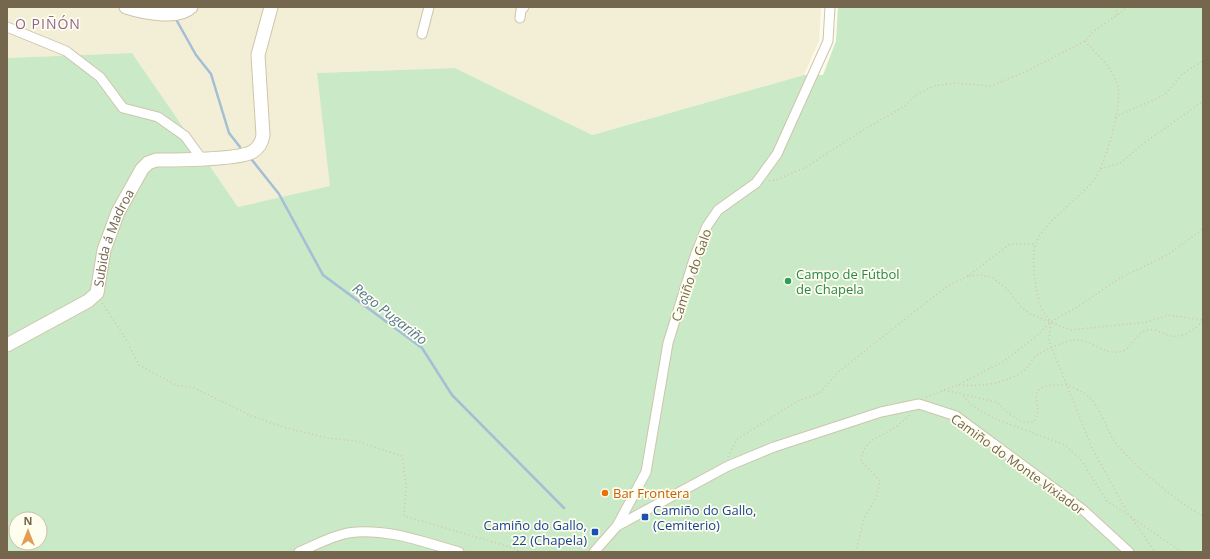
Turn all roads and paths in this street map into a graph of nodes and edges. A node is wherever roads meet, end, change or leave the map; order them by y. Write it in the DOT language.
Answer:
graph roads {
  1 [pos="126,7"];
  2 [pos="191,7"];
  3 [pos="271,7"];
  4 [pos="429,7"];
  5 [pos="524,7"];
  6 [pos="830,7"];
  7 [pos="1117,7"];
  8 [pos="1128,7"];
  9 [pos="1116,15"];
  10 [pos="520,18"];
  11 [pos="7,28"];
  12 [pos="422,34"];
  13 [pos="1086,41"];
  14 [pos="1203,61"];
  15 [pos="1203,101"];
  16 [pos="1115,117"];
  17 [pos="201,158"];
  18 [pos="1101,169"];
  19 [pos="756,182"];
  20 [pos="1203,229"];
  21 [pos="1035,244"];
  22 [pos="968,276"];
  23 [pos="96,293"];
  24 [pos="1203,321"];
  25 [pos="1050,322"];
  26 [pos="7,345"];
  27 [pos="1052,349"];
  28 [pos="1066,384"];
  29 [pos="958,385"];
  30 [pos="942,390"];
  31 [pos="963,396"];
  32 [pos="919,404"];
  33 [pos="728,466"];
  34 [pos="1130,516"];
  35 [pos="1203,516"];
  36 [pos="617,526"];
  37 [pos="299,552"];
  38 [pos="459,552"];
  39 [pos="518,552"];
  40 [pos="594,552"];
  41 [pos="856,552"];
  42 [pos="1129,552"];
  43 [pos="1155,552"];
  44 [pos="1182,552"];
  1 -- 2 [label="street"];
  3 -- 17 [label="street, Subida á Madroa"];
  4 -- 12 [label="street"];
  5 -- 10 [label="street"];
  6 -- 19 [label="street, Camiño do Galo"];
  7 -- 9 [label="path"];
  8 -- 9 [label="path"];
  9 -- 13 [label="path"];
  11 -- 17 [label="street"];
  13 -- 16 [label="path"];
  13 -- 19 [label="path"];
  14 -- 16 [label="path"];
  15 -- 18 [label="path"];
  16 -- 18 [label="path"];
  17 -- 23 [label="street, Subida á Madroa"];
  18 -- 21 [label="path"];
  19 -- 36 [label="street, Camiño do Galo"];
  20 -- 25 [label="path"];
  21 -- 22 [label="path"];
  21 -- 25 [label="path"];
  22 -- 25 [label="path"];
  22 -- 33 [label="path"];
  23 -- 26 [label="street, Subida á Madroa"];
  23 -- 39 [label="path"];
  24 -- 25 [label="path"];
  24 -- 27 [label="path"];
  25 -- 27 [label="path"];
  25 -- 29 [label="path"];
  27 -- 28 [label="path"];
  27 -- 29 [label="path"];
  28 -- 31 [label="path"];
  28 -- 34 [label="path"];
  28 -- 35 [label="path"];
  29 -- 30 [label="path"];
  30 -- 31 [label="path"];
  30 -- 32 [label="path"];
  31 -- 34 [label="path"];
  32 -- 33 [label="street"];
  32 -- 41 [label="path"];
  32 -- 42 [label="street, Camiño do Monte Vixiador"];
  33 -- 36 [label="street"];
  34 -- 43 [label="path"];
  34 -- 44 [label="path"];
  36 -- 40 [label="street"];
  37 -- 38 [label="street"];
}
